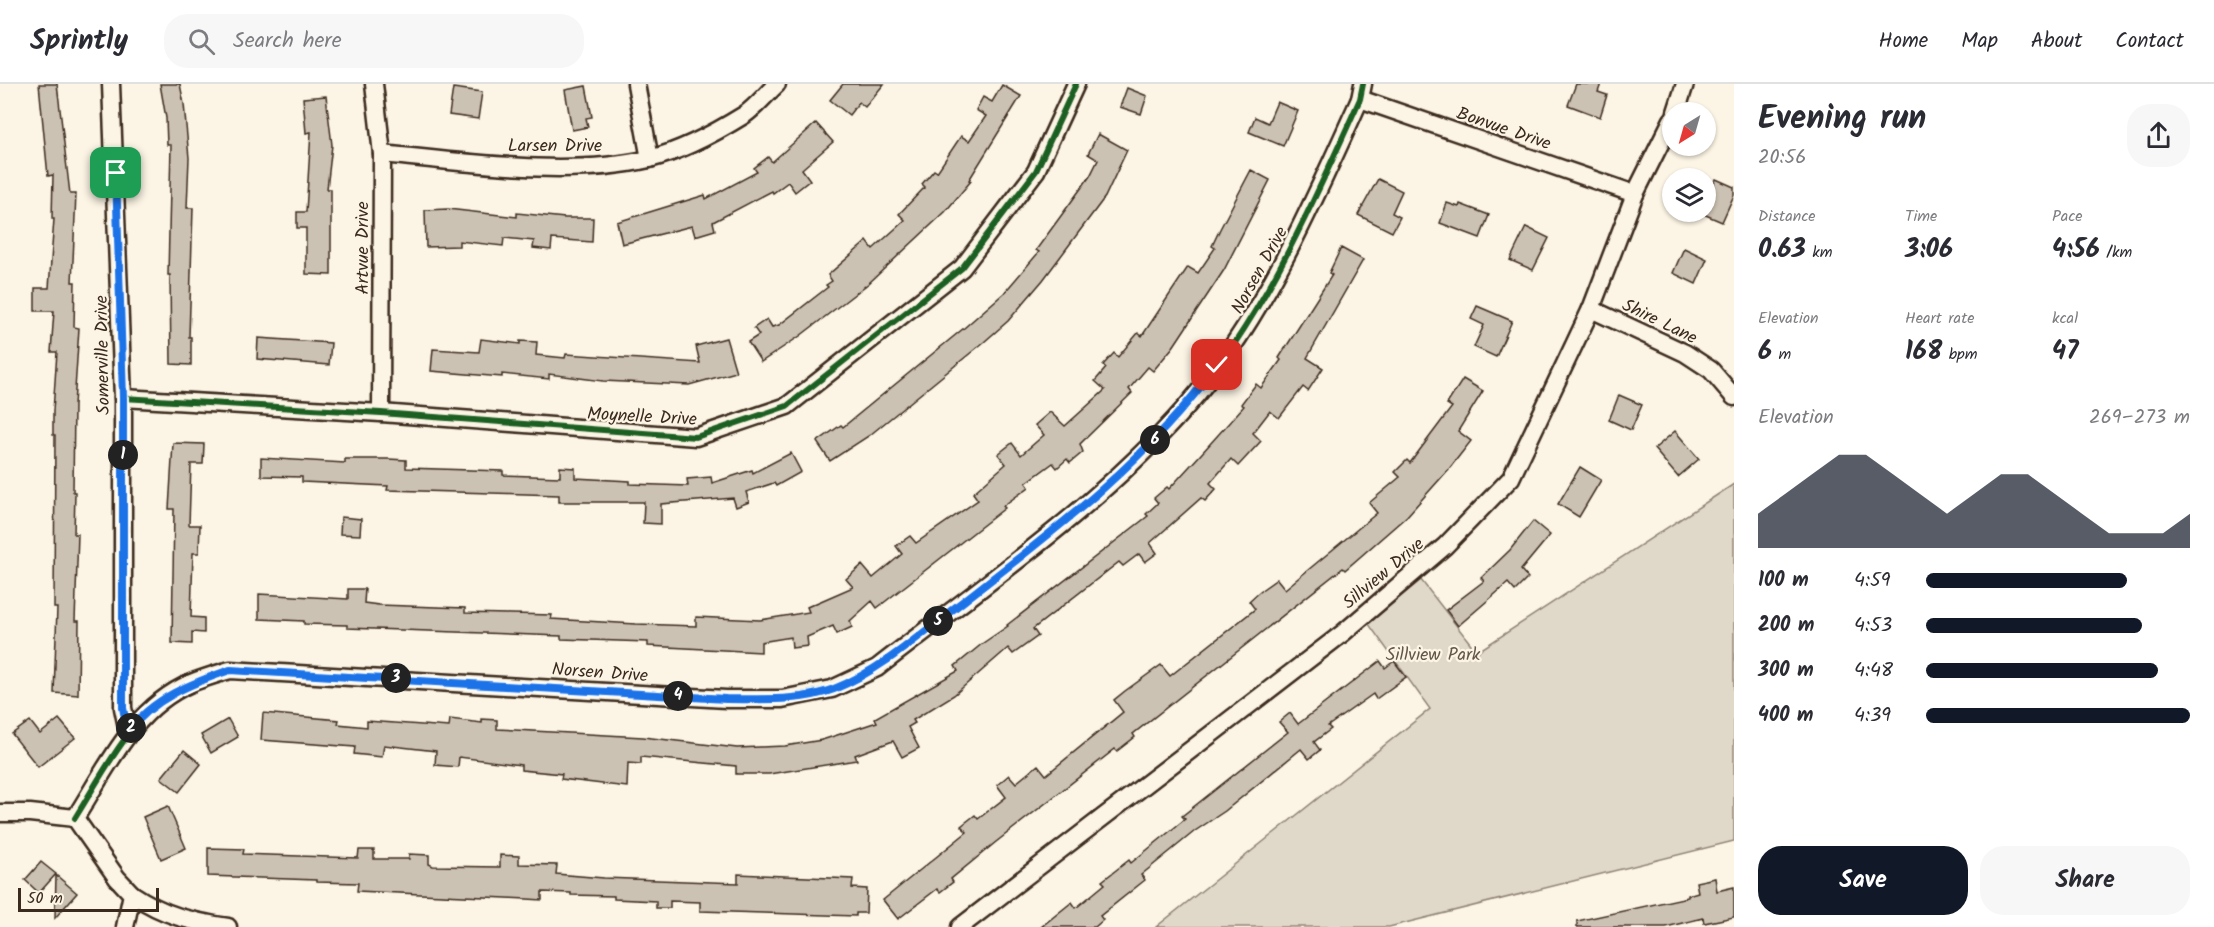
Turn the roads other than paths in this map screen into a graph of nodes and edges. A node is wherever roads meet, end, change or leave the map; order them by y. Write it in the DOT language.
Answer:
graph roads {
  1 [pos="111,84"];
  2 [pos="374,84"];
  3 [pos="636,84"];
  4 [pos="777,84"];
  5 [pos="1076,84"];
  6 [pos="1685,84"];
  7 [pos="1362,91"];
  8 [pos="1679,102"];
  9 [pos="1662,140"];
  10 [pos="382,154"];
  11 [pos="650,159"];
  12 [pos="1635,194"];
  13 [pos="1592,309"];
  14 [pos="1734,397"];
  15 [pos="123,398"];
  16 [pos="381,413"];
  17 [pos="128,732"];
  18 [pos="0,813"];
  19 [pos="75,818"];
  20 [pos="132,894"];
  21 [pos="125,927"];
  22 [pos="228,927"];
  23 [pos="960,927"];
  1 -- 15 [label="street, Somerville Drive"];
  2 -- 10 [label="street, Artvue Drive"];
  3 -- 11 [label="street"];
  4 -- 11 [label="street, Larsen Drive"];
  5 -- 16 [label="street, Moynelle Drive"];
  6 -- 8 [label="street"];
  7 -- 12 [label="street, Bonvue Drive"];
  7 -- 17 [label="street, Norsen Drive"];
  9 -- 12 [label="street, Sillview Drive"];
  10 -- 11 [label="street, Larsen Drive"];
  10 -- 16 [label="street, Artvue Drive"];
  12 -- 13 [label="street, Sillview Drive"];
  13 -- 14 [label="street, Shire Lane"];
  13 -- 23 [label="street, Sillview Drive"];
  15 -- 16 [label="street, Moynelle Drive"];
  15 -- 17 [label="street, Somerville Drive"];
  17 -- 19 [label="street, Norsen Drive"];
  18 -- 19 [label="street"];
  19 -- 20 [label="street"];
  20 -- 21 [label="street"];
  20 -- 22 [label="street"];
}
